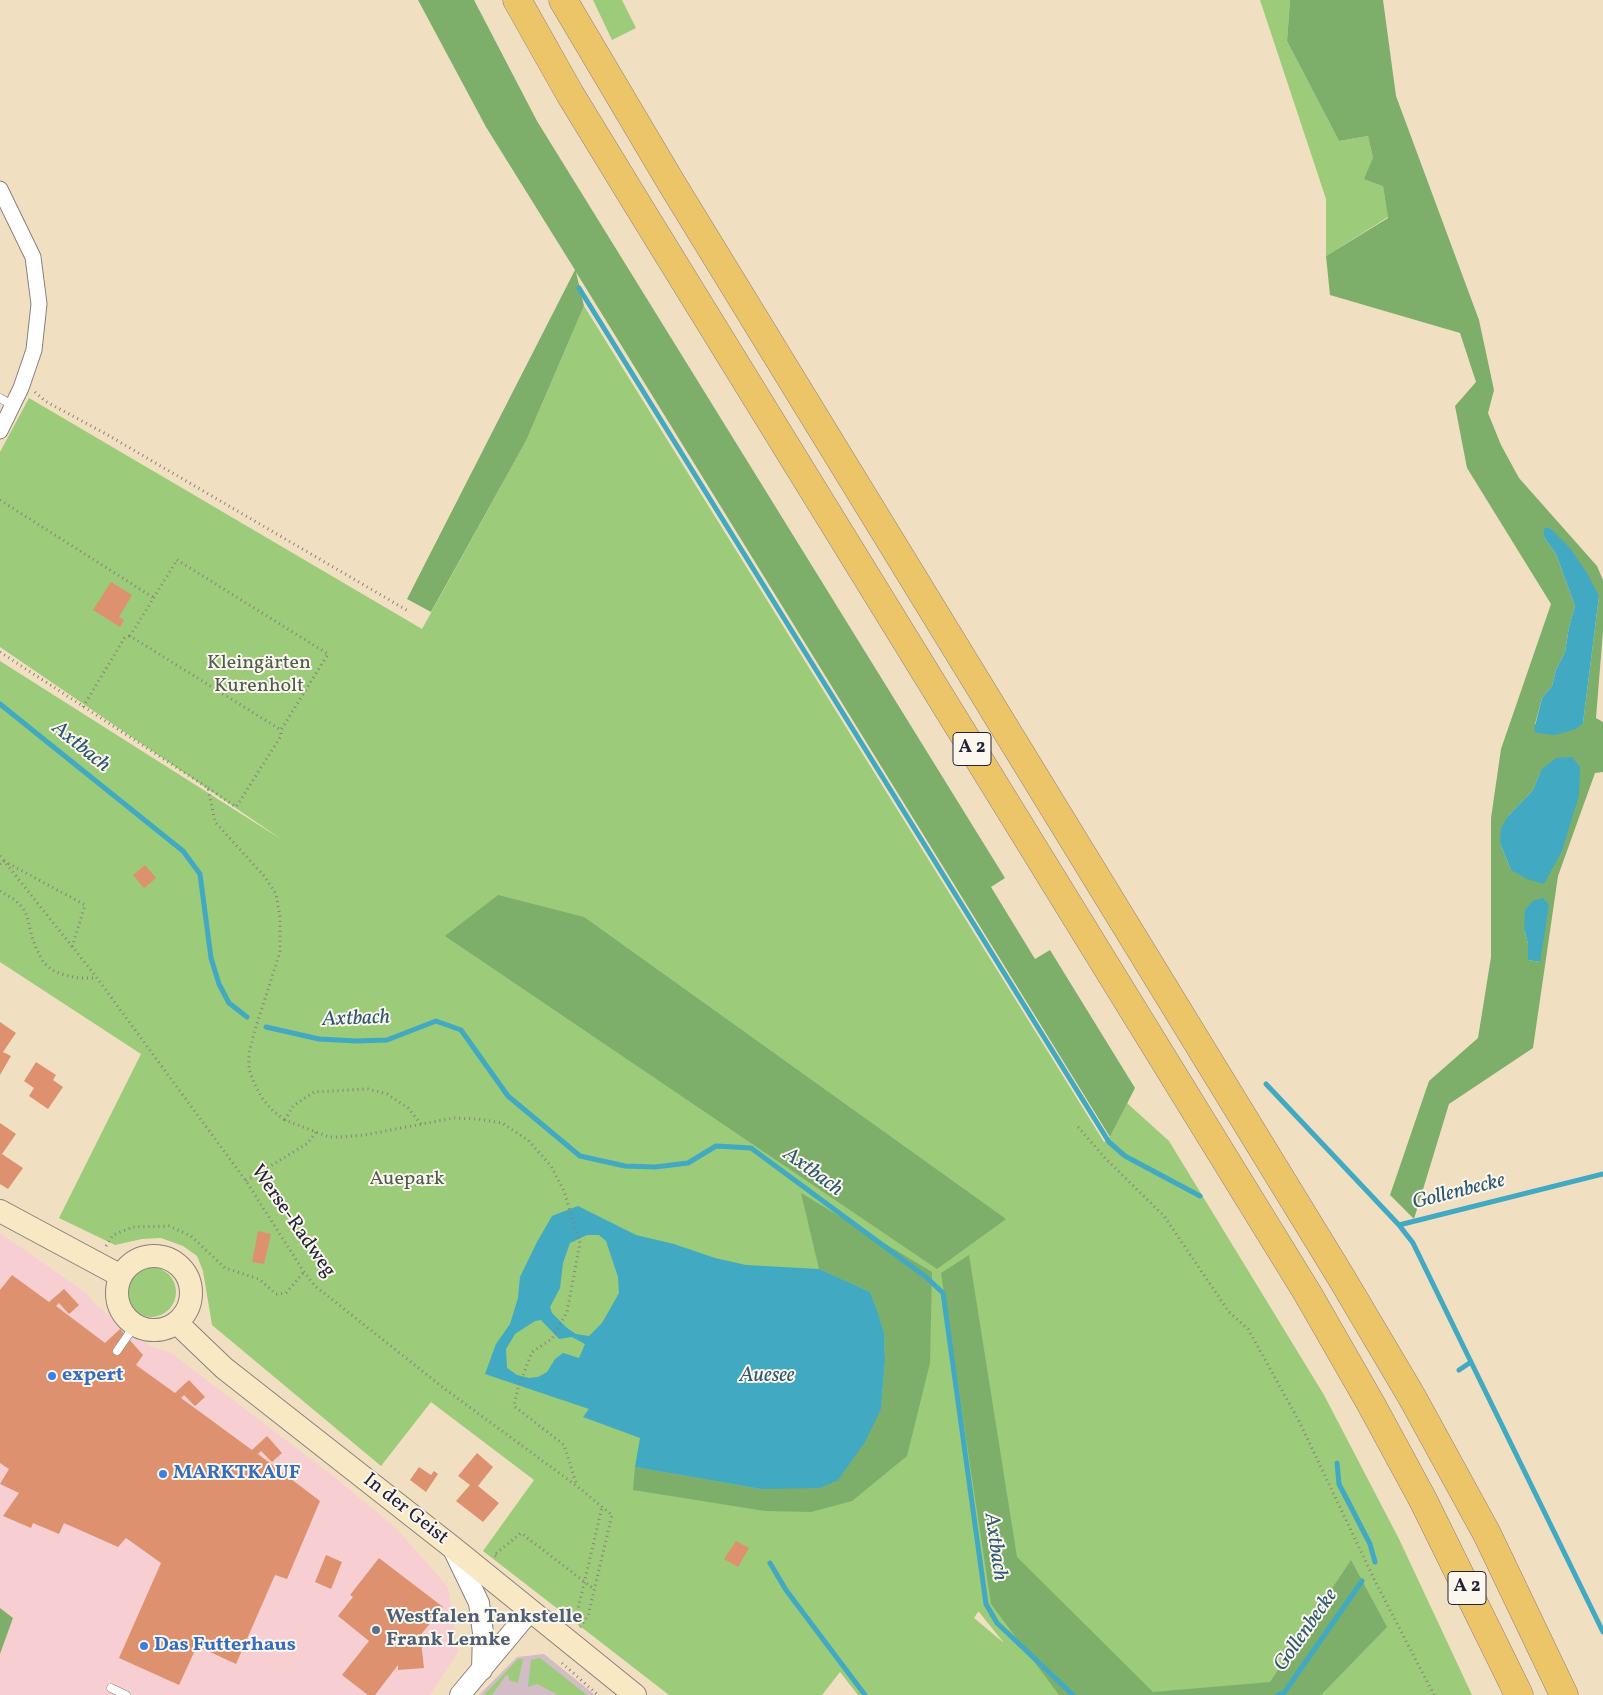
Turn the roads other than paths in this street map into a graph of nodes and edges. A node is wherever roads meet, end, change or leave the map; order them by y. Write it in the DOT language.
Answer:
graph roads {
  1 [pos="517,0"];
  2 [pos="563,0"];
  3 [pos="0,189"];
  4 [pos="6,401"];
  5 [pos="0,430"];
  6 [pos="0,1211"];
  7 [pos="121,1276"];
  8 [pos="176,1323"];
  9 [pos="135,1325"];
  10 [pos="117,1352"];
  11 [pos="452,1547"];
  12 [pos="530,1611"];
  13 [pos="482,1670"];
  14 [pos="1515,1685"];
  15 [pos="1560,1686"];
  16 [pos="111,1688"];
  17 [pos="126,1695"];
  18 [pos="460,1695"];
  19 [pos="635,1695"];
  1 -- 14 [label="highway, A 2"];
  2 -- 15 [label="highway, A 2"];
  3 -- 4 [label="street"];
  4 -- 5 [label="street"];
  6 -- 7 [label="main road"];
  7 -- 8 [label="main road"];
  7 -- 9 [label="main road"];
  8 -- 9 [label="main road"];
  8 -- 11 [label="main road, In der Geist"];
  9 -- 10 [label="lane"];
  11 -- 12 [label="main road, In der Geist"];
  11 -- 13 [label="street"];
  12 -- 13 [label="street"];
  12 -- 19 [label="main road, In der Geist"];
  13 -- 18 [label="street"];
  16 -- 17 [label="lane"];
}
